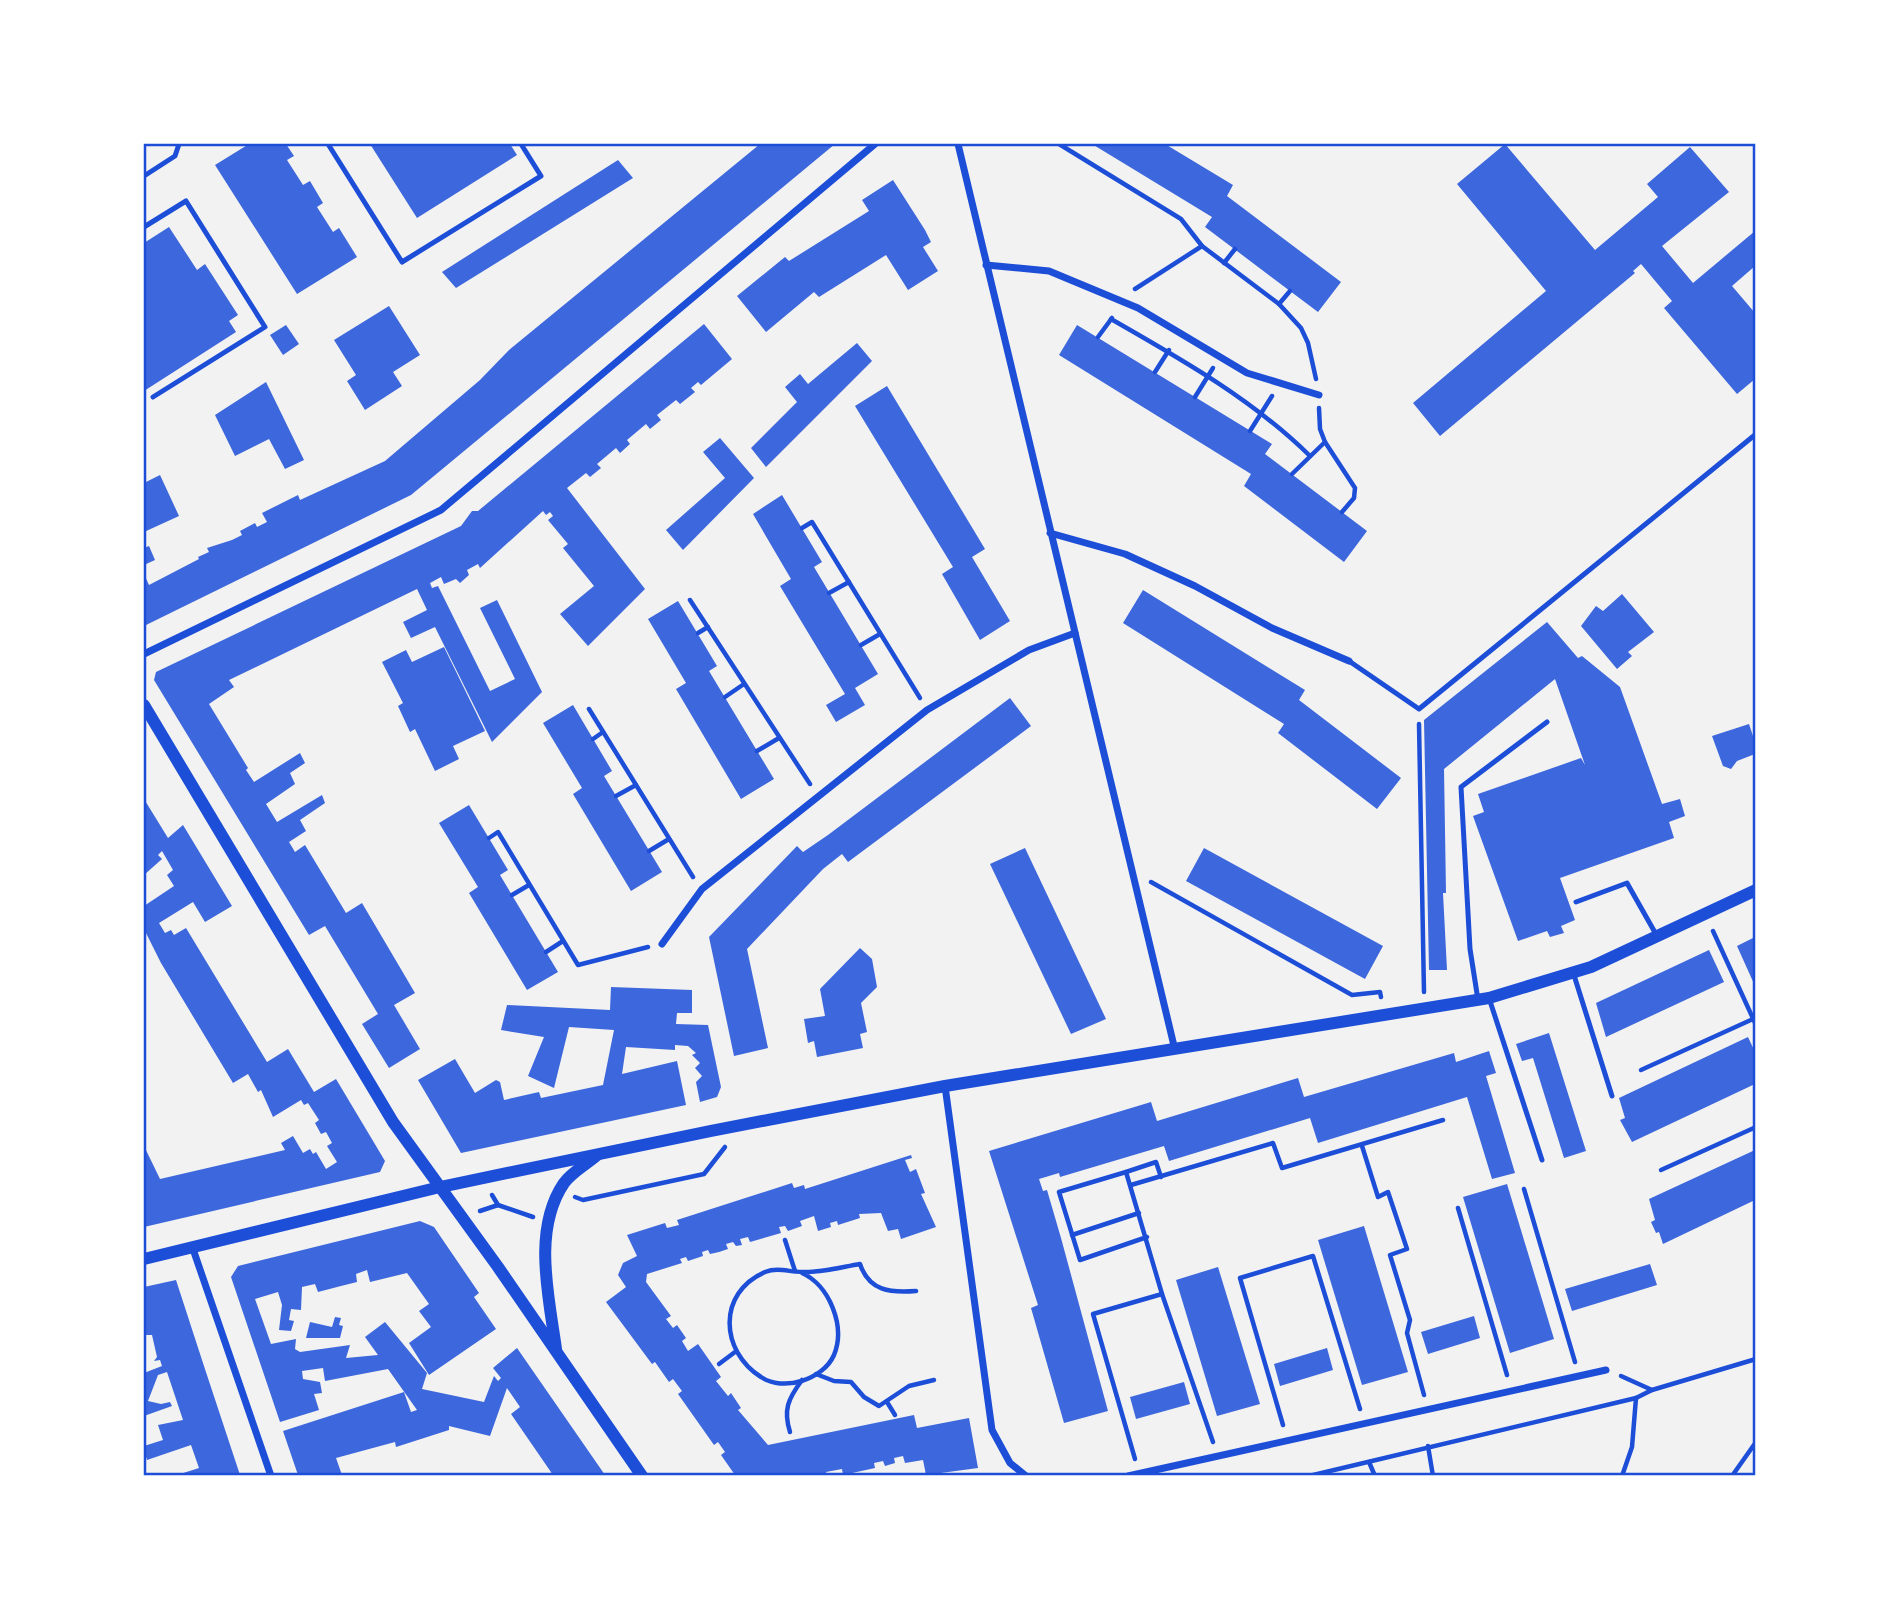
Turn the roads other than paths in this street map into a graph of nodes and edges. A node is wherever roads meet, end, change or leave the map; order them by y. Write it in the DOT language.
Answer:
graph roads {
  1 [pos="179,144"];
  2 [pos="328,144"];
  3 [pos="521,144"];
  4 [pos="875,144"];
  5 [pos="958,144"];
  6 [pos="144,176"];
  7 [pos="144,228"];
  8 [pos="986,265"];
  9 [pos="1319,395"];
  10 [pos="153,397"];
  11 [pos="1755,434"];
  12 [pos="1050,533"];
  13 [pos="1075,633"];
  14 [pos="144,654"];
  15 [pos="1349,661"];
  16 [pos="144,705"];
  17 [pos="1547,722"];
  18 [pos="1755,890"];
  19 [pos="1576,902"];
  20 [pos="1657,936"];
  21 [pos="662,944"];
  22 [pos="1573,972"];
  23 [pos="1483,999"];
  24 [pos="1175,1050"];
  25 [pos="945,1086"];
  26 [pos="1612,1096"];
  27 [pos="598,1154"];
  28 [pos="1542,1160"];
  29 [pos="440,1187"];
  30 [pos="193,1249"];
  31 [pos="144,1259"];
  32 [pos="557,1352"];
  33 [pos="1606,1370"];
  34 [pos="271,1475"];
  35 [pos="642,1475"];
  36 [pos="1026,1475"];
  37 [pos="1128,1475"];
  1 -- 6 [label="lane"];
  2 -- 3 [label="lane"];
  4 -- 14 [label="street"];
  5 -- 8 [label="street"];
  7 -- 10 [label="lane"];
  8 -- 9 [label="street"];
  8 -- 12 [label="street"];
  11 -- 15 [label="lane"];
  12 -- 13 [label="street"];
  12 -- 15 [label="street"];
  13 -- 21 [label="street"];
  13 -- 24 [label="street"];
  16 -- 29 [label="street"];
  17 -- 23 [label="lane"];
  18 -- 20 [label="street"];
  19 -- 20 [label="lane"];
  20 -- 22 [label="street"];
  22 -- 23 [label="street"];
  22 -- 26 [label="lane"];
  23 -- 24 [label="street"];
  23 -- 28 [label="lane"];
  24 -- 25 [label="street"];
  25 -- 27 [label="street"];
  25 -- 36 [label="street"];
  27 -- 29 [label="street"];
  27 -- 32 [label="street"];
  29 -- 30 [label="street"];
  29 -- 32 [label="street"];
  30 -- 31 [label="street"];
  30 -- 34 [label="street"];
  32 -- 35 [label="street"];
  33 -- 37 [label="street"];
}
